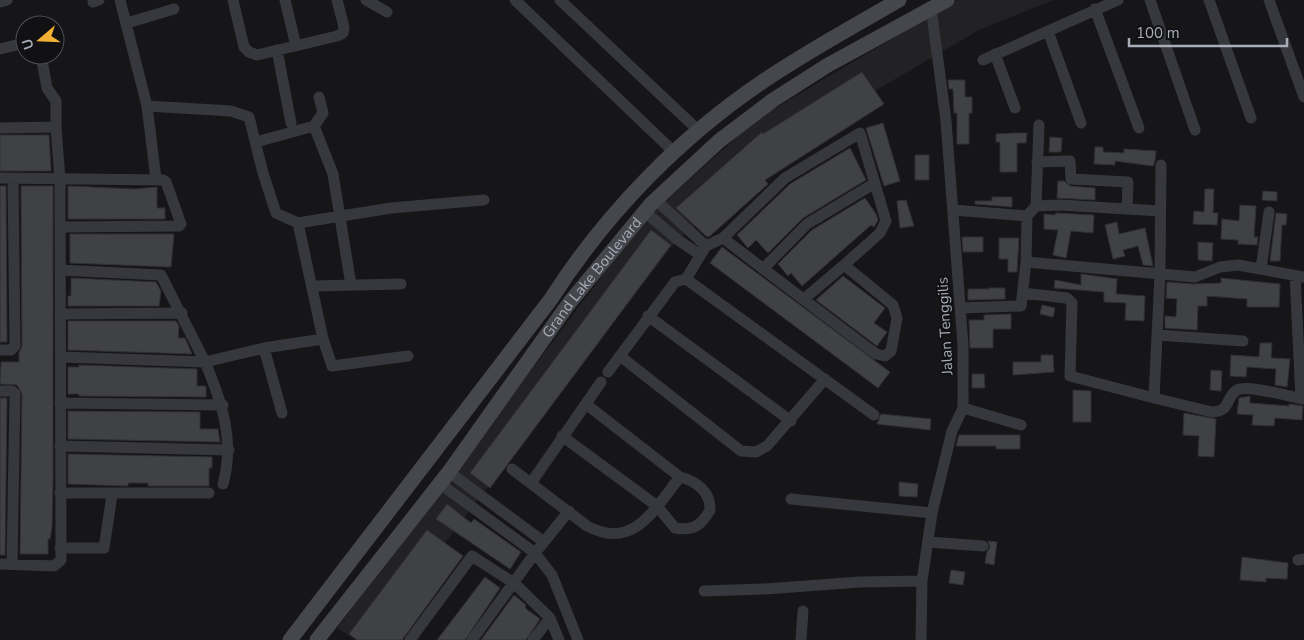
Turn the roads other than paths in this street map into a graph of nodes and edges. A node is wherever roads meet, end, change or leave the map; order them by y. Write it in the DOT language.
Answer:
graph roads {
  1 [pos="8,0"];
  2 [pos="120,0"];
  3 [pos="233,0"];
  4 [pos="285,0"];
  5 [pos="337,0"];
  6 [pos="366,0"];
  7 [pos="515,0"];
  8 [pos="560,0"];
  9 [pos="899,0"];
  10 [pos="947,0"];
  11 [pos="1118,0"];
  12 [pos="1150,0"];
  13 [pos="1209,0"];
  14 [pos="1269,0"];
  15 [pos="0,2"];
  16 [pos="931,7"];
  17 [pos="174,9"];
  18 [pos="1095,9"];
  19 [pos="386,12"];
  20 [pos="127,23"];
  21 [pos="1048,31"];
  22 [pos="15,45"];
  23 [pos="296,46"];
  24 [pos="0,49"];
  25 [pos="816,49"];
  26 [pos="277,50"];
  27 [pos="995,54"];
  28 [pos="983,60"];
  29 [pos="43,65"];
  30 [pos="828,65"];
  31 [pos="319,97"];
  32 [pos="1304,97"];
  33 [pos="147,106"];
  34 [pos="1015,108"];
  35 [pos="1251,118"];
  36 [pos="291,123"];
  37 [pos="1081,123"];
  38 [pos="1039,125"];
  39 [pos="314,126"];
  40 [pos="56,127"];
  41 [pos="0,128"];
  42 [pos="1139,128"];
  43 [pos="1195,130"];
  44 [pos="699,131"];
  45 [pos="256,142"];
  46 [pos="675,153"];
  47 [pos="1037,162"];
  48 [pos="1161,165"];
  49 [pos="0,178"];
  50 [pos="12,178"];
  51 [pos="156,179"];
  52 [pos="60,180"];
  53 [pos="875,182"];
  54 [pos="484,200"];
  55 [pos="656,200"];
  56 [pos="1036,206"];
  57 [pos="1127,209"];
  58 [pos="953,210"];
  59 [pos="1160,210"];
  60 [pos="644,211"];
  61 [pos="1269,212"];
  62 [pos="341,216"];
  63 [pos="1027,216"];
  64 [pos="298,223"];
  65 [pos="61,227"];
  66 [pos="723,238"];
  67 [pos="702,250"];
  68 [pos="1026,262"];
  69 [pos="844,265"];
  70 [pos="763,269"];
  71 [pos="1261,269"];
  72 [pos="60,270"];
  73 [pos="1160,274"];
  74 [pos="1300,276"];
  75 [pos="686,279"];
  76 [pos="401,284"];
  77 [pos="351,285"];
  78 [pos="314,286"];
  79 [pos="1023,293"];
  80 [pos="804,299"];
  81 [pos="960,308"];
  82 [pos="182,313"];
  83 [pos="60,314"];
  84 [pos="648,316"];
  85 [pos="1158,335"];
  86 [pos="323,339"];
  87 [pos="1243,341"];
  88 [pos="264,348"];
  89 [pos="0,350"];
  90 [pos="408,356"];
  91 [pos="620,356"];
  92 [pos="61,357"];
  93 [pos="206,362"];
  94 [pos="825,379"];
  95 [pos="0,391"];
  96 [pos="1154,398"];
  97 [pos="1302,399"];
  98 [pos="60,403"];
  99 [pos="223,405"];
  100 [pos="587,405"];
  101 [pos="963,408"];
  102 [pos="282,413"];
  103 [pos="874,415"];
  104 [pos="791,421"];
  105 [pos="1021,425"];
  106 [pos="562,436"];
  107 [pos="60,446"];
  108 [pos="229,450"];
  109 [pos="512,469"];
  110 [pos="444,477"];
  111 [pos="680,477"];
  112 [pos="531,483"];
  113 [pos="223,484"];
  114 [pos="209,493"];
  115 [pos="60,494"];
  116 [pos="112,495"];
  117 [pos="791,499"];
  118 [pos="498,506"];
  119 [pos="657,506"];
  120 [pos="569,511"];
  121 [pos="932,513"];
  122 [pos="488,519"];
  123 [pos="544,542"];
  124 [pos="928,542"];
  125 [pos="983,546"];
  126 [pos="60,548"];
  127 [pos="535,553"];
  128 [pos="0,564"];
  129 [pos="12,564"];
  130 [pos="922,581"];
  131 [pos="514,584"];
  132 [pos="704,591"];
  133 [pos="803,611"];
  134 [pos="550,618"];
  135 [pos="290,640"];
  136 [pos="317,640"];
  137 [pos="410,640"];
  138 [pos="472,640"];
  139 [pos="533,640"];
  140 [pos="559,640"];
  141 [pos="578,640"];
  142 [pos="801,640"];
  143 [pos="922,640"];
  1 -- 15 [label="street"];
  2 -- 20 [label="street"];
  3 -- 26 [label="street"];
  4 -- 23 [label="street"];
  5 -- 23 [label="street"];
  6 -- 19 [label="street"];
  7 -- 46 [label="street"];
  8 -- 44 [label="street"];
  9 -- 25 [label="street, Grand Lake Boulevard"];
  10 -- 16 [label="street, Grand Lake Boulevard"];
  11 -- 18 [label="street"];
  12 -- 43 [label="street"];
  13 -- 35 [label="street"];
  14 -- 32 [label="street"];
  16 -- 30 [label="street, Grand Lake Boulevard"];
  16 -- 58 [label="street, Jalan Tenggilis"];
  17 -- 20 [label="street"];
  18 -- 21 [label="street"];
  18 -- 42 [label="street"];
  20 -- 33 [label="street"];
  21 -- 27 [label="street"];
  21 -- 37 [label="street"];
  22 -- 24 [label="street"];
  23 -- 26 [label="street"];
  25 -- 30 [label="street"];
  25 -- 44 [label="street, Grand Lake Boulevard"];
  26 -- 36 [label="street"];
  27 -- 28 [label="street"];
  27 -- 34 [label="street"];
  29 -- 40 [label="street"];
  30 -- 55 [label="street, Grand Lake Boulevard"];
  31 -- 39 [label="street"];
  33 -- 45 [label="street"];
  33 -- 51 [label="street"];
  38 -- 47 [label="street"];
  39 -- 45 [label="street"];
  39 -- 62 [label="street"];
  40 -- 41 [label="street"];
  40 -- 52 [label="street"];
  44 -- 46 [label="street, Grand Lake Boulevard"];
  45 -- 64 [label="street"];
  46 -- 135 [label="street, Grand Lake Boulevard"];
  47 -- 56 [label="street"];
  47 -- 57 [label="street"];
  48 -- 59 [label="street"];
  49 -- 50 [label="street"];
  50 -- 52 [label="street"];
  50 -- 89 [label="street"];
  51 -- 52 [label="street"];
  51 -- 65 [label="street"];
  52 -- 65 [label="street"];
  53 -- 66 [label="street"];
  53 -- 69 [label="street"];
  53 -- 70 [label="street"];
  54 -- 62 [label="street"];
  55 -- 60 [label="street, Grand Lake Boulevard"];
  55 -- 67 [label="street"];
  56 -- 57 [label="street"];
  56 -- 63 [label="street"];
  57 -- 59 [label="street"];
  58 -- 63 [label="street"];
  58 -- 81 [label="street, Jalan Tenggilis"];
  59 -- 73 [label="street"];
  60 -- 67 [label="street"];
  60 -- 110 [label="street, Grand Lake Boulevard"];
  61 -- 71 [label="street"];
  62 -- 64 [label="street"];
  62 -- 77 [label="street"];
  63 -- 68 [label="street"];
  64 -- 78 [label="street"];
  65 -- 72 [label="street"];
  66 -- 67 [label="street"];
  66 -- 70 [label="street"];
  67 -- 75 [label="street"];
  68 -- 73 [label="street"];
  68 -- 79 [label="street"];
  69 -- 80 [label="street"];
  69 -- 80 [label="street"];
  70 -- 80 [label="street"];
  71 -- 73 [label="street"];
  71 -- 74 [label="street"];
  72 -- 82 [label="street"];
  72 -- 83 [label="street"];
  73 -- 85 [label="street"];
  74 -- 97 [label="street"];
  75 -- 84 [label="street"];
  75 -- 94 [label="street"];
  76 -- 77 [label="street"];
  77 -- 78 [label="street"];
  78 -- 86 [label="street"];
  79 -- 81 [label="street"];
  79 -- 96 [label="street"];
  81 -- 101 [label="street, Jalan Tenggilis"];
  82 -- 83 [label="street"];
  82 -- 93 [label="street"];
  83 -- 92 [label="street"];
  84 -- 91 [label="street"];
  84 -- 104 [label="street"];
  85 -- 87 [label="street"];
  85 -- 96 [label="street"];
  86 -- 88 [label="street"];
  86 -- 90 [label="street"];
  88 -- 93 [label="street"];
  88 -- 102 [label="street"];
  91 -- 100 [label="street"];
  91 -- 104 [label="street"];
  92 -- 93 [label="street"];
  92 -- 98 [label="street"];
  93 -- 99 [label="street"];
  94 -- 103 [label="street"];
  94 -- 104 [label="street"];
  95 -- 129 [label="street"];
  96 -- 97 [label="street"];
  98 -- 99 [label="street"];
  98 -- 107 [label="street"];
  99 -- 108 [label="street"];
  100 -- 106 [label="street"];
  100 -- 111 [label="street"];
  101 -- 105 [label="street"];
  101 -- 121 [label="street, Jalan Tenggilis"];
  106 -- 112 [label="street"];
  106 -- 119 [label="street"];
  107 -- 108 [label="street"];
  107 -- 115 [label="street"];
  108 -- 113 [label="street"];
  109 -- 112 [label="street"];
  110 -- 118 [label="street"];
  110 -- 122 [label="street"];
  110 -- 136 [label="street, Grand Lake Boulevard"];
  111 -- 119 [label="street"];
  111 -- 119 [label="street"];
  112 -- 120 [label="street"];
  114 -- 116 [label="street"];
  115 -- 116 [label="street"];
  115 -- 126 [label="street"];
  116 -- 126 [label="street"];
  117 -- 121 [label="street"];
  118 -- 122 [label="street"];
  118 -- 123 [label="street"];
  119 -- 120 [label="street"];
  120 -- 123 [label="street"];
  121 -- 124 [label="street, Jalan Tenggilis"];
  122 -- 127 [label="street"];
  123 -- 127 [label="street"];
  124 -- 125 [label="street"];
  124 -- 130 [label="street, Jalan Tenggilis"];
  126 -- 129 [label="street"];
  127 -- 131 [label="street"];
  127 -- 141 [label="street"];
  128 -- 129 [label="street"];
  130 -- 132 [label="street"];
  130 -- 143 [label="street, Jalan Tenggilis"];
  131 -- 134 [label="street"];
  131 -- 137 [label="street"];
  131 -- 138 [label="street"];
  133 -- 142 [label="street"];
  134 -- 139 [label="street"];
  134 -- 140 [label="street"];
}
